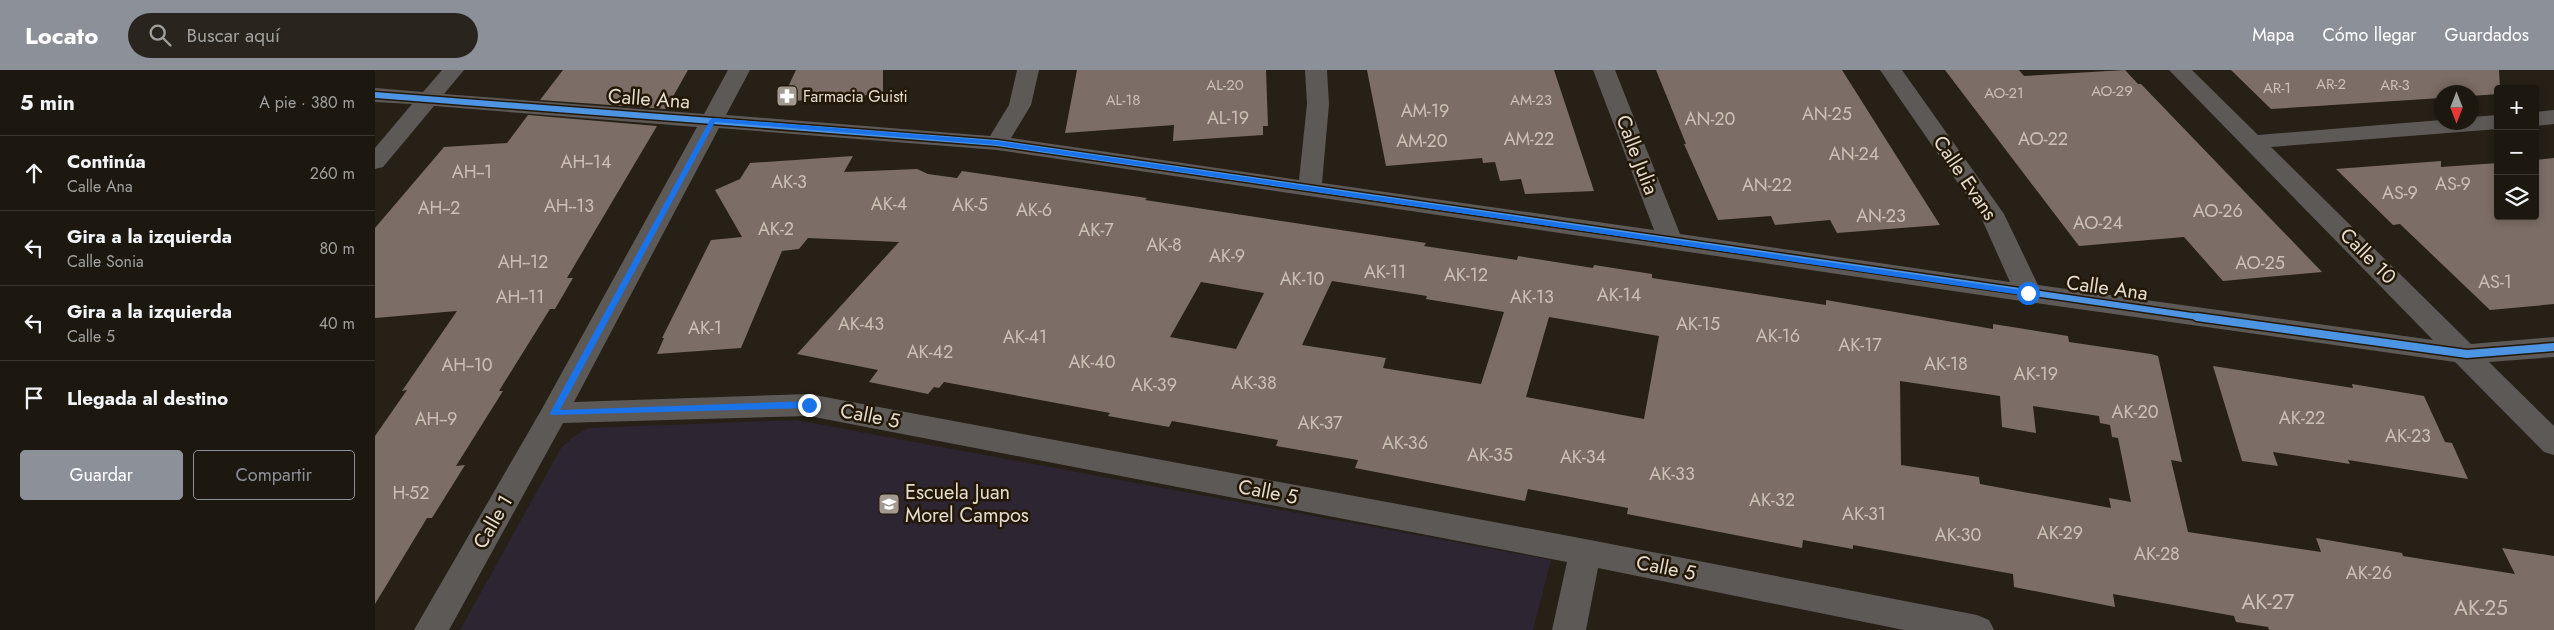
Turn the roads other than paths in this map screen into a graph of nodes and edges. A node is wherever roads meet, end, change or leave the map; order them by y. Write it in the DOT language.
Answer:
graph roads {
  1 [pos="453,70"];
  2 [pos="739,70"];
  3 [pos="1028,70"];
  4 [pos="1316,70"];
  5 [pos="1604,70"];
  6 [pos="1891,70"];
  7 [pos="2180,70"];
  8 [pos="375,95"];
  9 [pos="429,99"];
  10 [pos="2554,117"];
  11 [pos="2539,118"];
  12 [pos="713,120"];
  13 [pos="2494,122"];
  14 [pos="2253,142"];
  15 [pos="997,143"];
  16 [pos="375,162"];
  17 [pos="1310,188"];
  18 [pos="1670,241"];
  19 [pos="2028,293"];
  20 [pos="2554,347"];
  21 [pos="2467,354"];
  22 [pos="554,413"];
  23 [pos="2554,444"];
  24 [pos="1585,552"];
  25 [pos="431,630"];
  26 [pos="1569,630"];
  27 [pos="1977,630"];
  1 -- 9 [label="street"];
  2 -- 12 [label="street, Calle 1"];
  3 -- 15 [label="street"];
  4 -- 17 [label="street"];
  5 -- 18 [label="street, Calle Julia"];
  6 -- 19 [label="street, Calle Evans"];
  7 -- 14 [label="street, Calle 10"];
  8 -- 9 [label="street, Calle Ana"];
  9 -- 12 [label="street, Calle Ana"];
  9 -- 16 [label="street"];
  10 -- 11 [label="street"];
  12 -- 15 [label="street, Calle Ana"];
  12 -- 22 [label="street, Calle 1"];
  13 -- 14 [label="street"];
  14 -- 21 [label="street, Calle 10"];
  15 -- 17 [label="street, Calle Ana"];
  17 -- 18 [label="street, Calle Ana"];
  18 -- 19 [label="street, Calle Ana"];
  19 -- 21 [label="street, Calle Ana"];
  20 -- 21 [label="street, Calle Ana"];
  21 -- 23 [label="street, Calle 10"];
  22 -- 24 [label="street, Calle 5"];
  22 -- 25 [label="street, Calle 1"];
  24 -- 26 [label="street"];
  24 -- 27 [label="street, Calle 5"];
}
